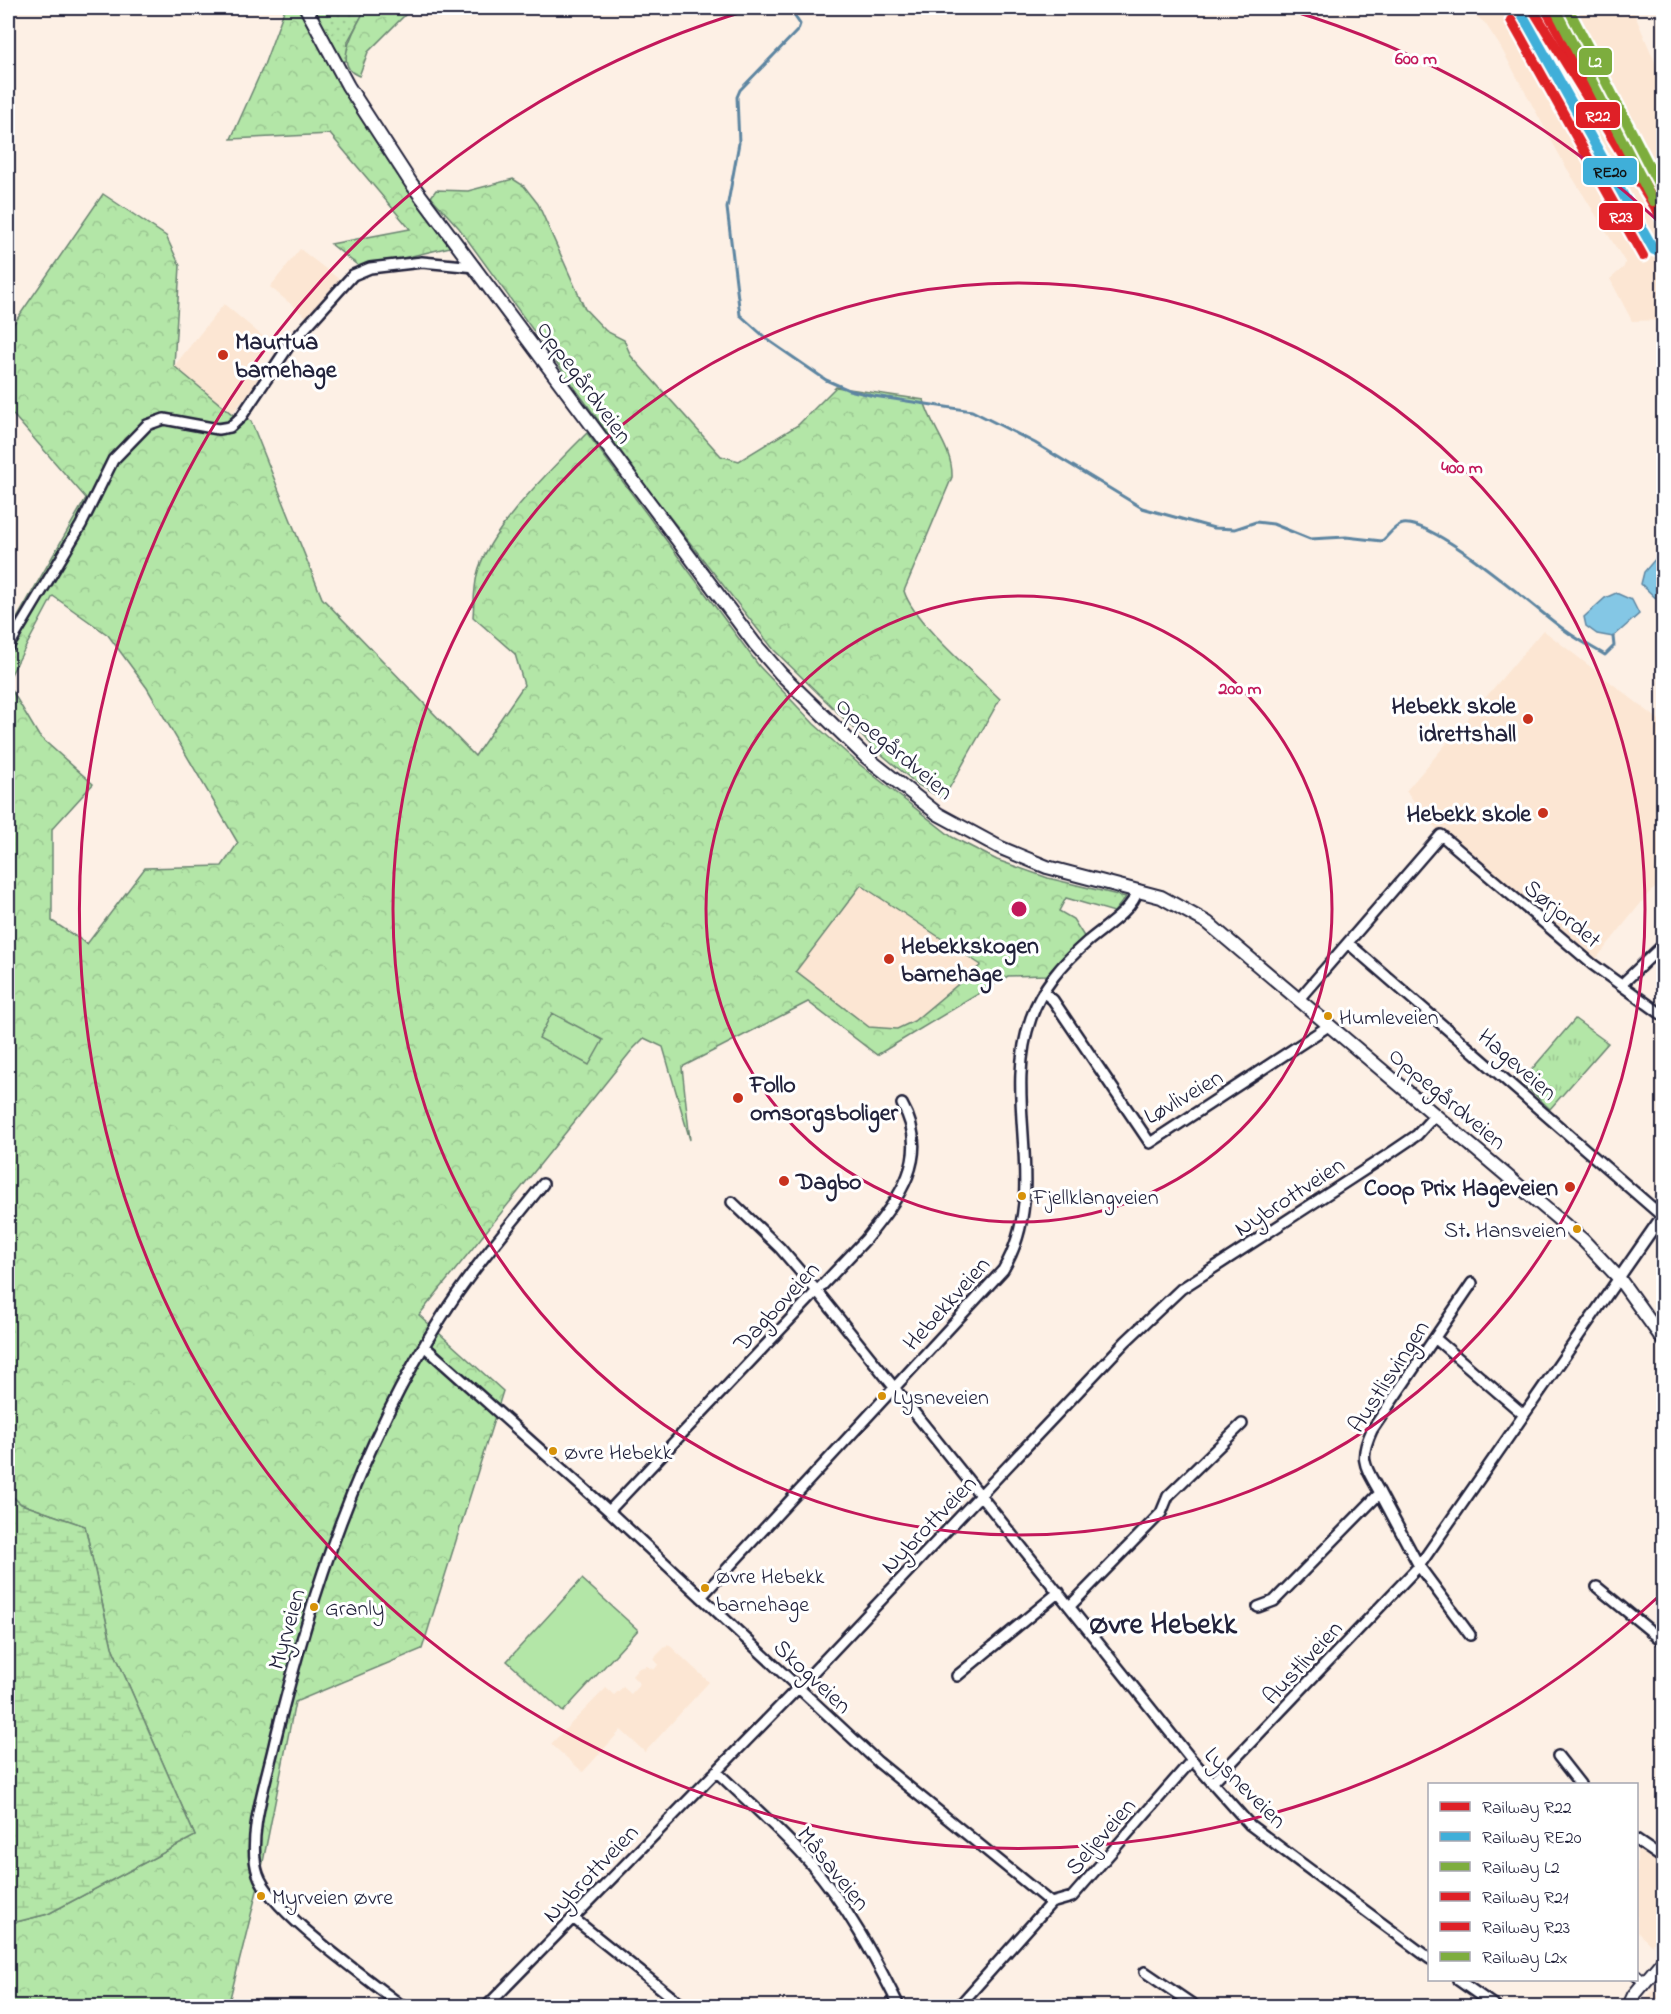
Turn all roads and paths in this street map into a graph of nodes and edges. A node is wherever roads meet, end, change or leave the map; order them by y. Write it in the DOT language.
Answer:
graph roads {
  1 [pos="306,8"];
  2 [pos="476,267"];
  3 [pos="8,647"];
  4 [pos="1138,890"];
  5 [pos="1348,943"];
  6 [pos="1664,944"];
  7 [pos="1622,985"];
  8 [pos="1043,992"];
  9 [pos="1299,999"];
  10 [pos="1664,1016"];
  11 [pos="1330,1025"];
  12 [pos="902,1104"];
  13 [pos="1435,1115"];
  14 [pos="543,1184"];
  15 [pos="732,1202"];
  16 [pos="1663,1215"];
  17 [pos="1618,1277"];
  18 [pos="1472,1283"];
  19 [pos="817,1291"];
  20 [pos="1436,1339"];
  21 [pos="1664,1341"];
  22 [pos="424,1346"];
  23 [pos="894,1389"];
  24 [pos="1523,1414"];
  25 [pos="1242,1424"];
  26 [pos="1380,1493"];
  27 [pos="982,1496"];
  28 [pos="609,1511"];
  29 [pos="1419,1566"];
  30 [pos="1597,1587"];
  31 [pos="1059,1592"];
  32 [pos="701,1597"];
  33 [pos="1070,1606"];
  34 [pos="1258,1606"];
  35 [pos="1470,1635"];
  36 [pos="1664,1642"];
  37 [pos="957,1676"];
  38 [pos="797,1689"];
  39 [pos="1558,1756"];
  40 [pos="1192,1760"];
  41 [pos="717,1771"];
  42 [pos="1212,1783"];
  43 [pos="1578,1783"];
  44 [pos="1638,1841"];
  45 [pos="1664,1859"];
  46 [pos="1051,1903"];
  47 [pos="573,1918"];
  48 [pos="1428,1958"];
  49 [pos="1664,1959"];
  50 [pos="1145,1972"];
  51 [pos="1640,1979"];
  52 [pos="1459,1981"];
  53 [pos="1631,2001"];
  54 [pos="402,2007"];
  55 [pos="487,2007"];
  56 [pos="683,2007"];
  57 [pos="899,2007"];
  58 [pos="959,2007"];
  59 [pos="1195,2007"];
  60 [pos="1495,2007"];
  61 [pos="1618,2007"];
  1 -- 2 [label="main road, Oppegårdveien"];
  2 -- 3 [label="street"];
  2 -- 4 [label="main road, Oppegårdveien"];
  4 -- 8 [label="street, Hebekkveien"];
  4 -- 9 [label="main road, Oppegårdveien"];
  5 -- 7 [label="street, Sørjordet"];
  5 -- 9 [label="street"];
  5 -- 16 [label="street, Hageveien"];
  6 -- 7 [label="street"];
  7 -- 10 [label="street, Sørjordet"];
  8 -- 11 [label="street, Løvliveien"];
  8 -- 23 [label="street, Hebekkveien"];
  9 -- 11 [label="main road, Oppegårdveien"];
  11 -- 13 [label="main road, Oppegårdveien"];
  12 -- 19 [label="street, Dagboveien"];
  13 -- 17 [label="main road, Oppegårdveien"];
  13 -- 27 [label="street, Nybrottveien"];
  14 -- 22 [label="street, Myrveien"];
  15 -- 19 [label="street, Lysneveien"];
  16 -- 17 [label="street, Austliveien"];
  17 -- 21 [label="main road, Oppegårdveien"];
  17 -- 24 [label="street, Austliveien"];
  18 -- 20 [label="street, Austlisvingen"];
  19 -- 23 [label="street, Lysneveien"];
  19 -- 28 [label="street, Dagboveien"];
  20 -- 24 [label="street"];
  20 -- 26 [label="street, Austlisvingen"];
  22 -- 28 [label="street, Skogveien"];
  22 -- 54 [label="street, Myrveien"];
  23 -- 27 [label="street, Lysneveien"];
  23 -- 32 [label="street, Hebekkveien"];
  24 -- 29 [label="street, Austliveien"];
  25 -- 33 [label="street"];
  26 -- 29 [label="street, Austlisvingen"];
  26 -- 34 [label="street"];
  27 -- 31 [label="street, Lysneveien"];
  27 -- 38 [label="street, Nybrottveien"];
  28 -- 32 [label="street, Skogveien"];
  29 -- 35 [label="street"];
  29 -- 42 [label="street, Austliveien"];
  30 -- 36 [label="street"];
  31 -- 33 [label="street, Lysneveien"];
  31 -- 37 [label="street"];
  32 -- 38 [label="street, Skogveien"];
  33 -- 40 [label="street, Lysneveien"];
  38 -- 41 [label="street, Nybrottveien"];
  38 -- 46 [label="street, Skogveien"];
  39 -- 43 [label="street"];
  40 -- 42 [label="street, Lysneveien"];
  40 -- 46 [label="street, Seljeveien"];
  41 -- 47 [label="street, Nybrottveien"];
  41 -- 57 [label="street, Måsaveien"];
  42 -- 48 [label="street, Lysneveien"];
  44 -- 45 [label="street"];
  46 -- 58 [label="street, Seljeveien"];
  47 -- 55 [label="street, Nybrottveien"];
  47 -- 56 [label="street"];
  49 -- 51 [label="main road"];
  50 -- 59 [label="street"];
  51 -- 53 [label="main road"];
  52 -- 60 [label="street"];
  53 -- 61 [label="main road"];
}
